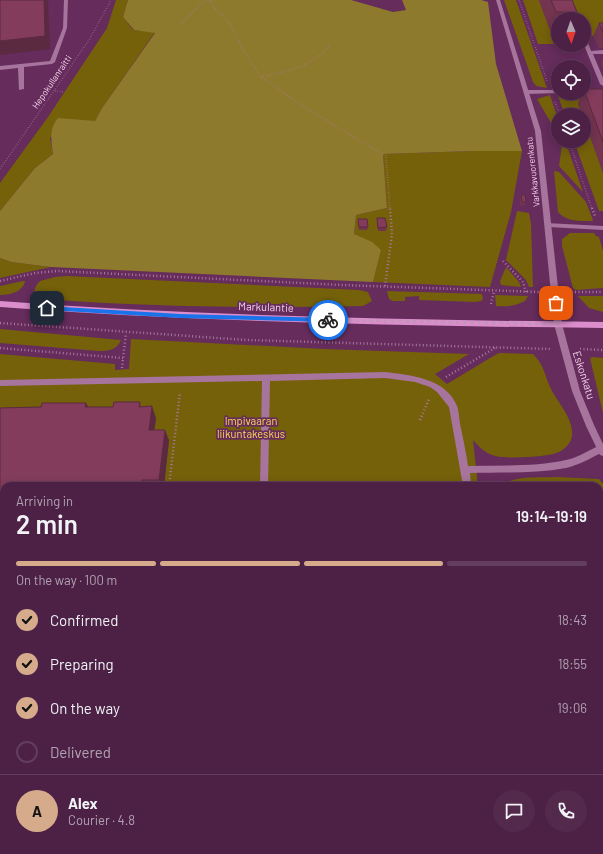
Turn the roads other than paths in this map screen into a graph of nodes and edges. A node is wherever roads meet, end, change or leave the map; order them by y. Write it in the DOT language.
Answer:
graph roads {
  1 [pos="66,0"];
  2 [pos="498,0"];
  3 [pos="603,52"];
  4 [pos="590,53"];
  5 [pos="21,66"];
  6 [pos="0,68"];
  7 [pos="603,84"];
  8 [pos="20,89"];
  9 [pos="527,92"];
  10 [pos="551,92"];
  11 [pos="548,226"];
  12 [pos="601,228"];
  13 [pos="0,304"];
  14 [pos="558,324"];
  15 [pos="603,324"];
  16 [pos="266,377"];
  17 [pos="0,383"];
  18 [pos="602,450"];
  19 [pos="465,470"];
  20 [pos="264,482"];
  21 [pos="466,482"];
  1 -- 5 [label="street"];
  2 -- 9 [label="street, Varkkavuorenkatu"];
  3 -- 4 [label="street"];
  4 -- 7 [label="street"];
  5 -- 6 [label="street"];
  5 -- 8 [label="street"];
  9 -- 10 [label="street"];
  9 -- 11 [label="street, Varkkavuorenkatu"];
  11 -- 12 [label="street"];
  11 -- 14 [label="street, Varkkavuorenkatu"];
  13 -- 14 [label="main road, Markulantie"];
  14 -- 15 [label="main road, Markulantie"];
  14 -- 18 [label="street, Eskonkatu"];
  16 -- 17 [label="street"];
  16 -- 19 [label="street"];
  16 -- 20 [label="street"];
  18 -- 19 [label="street"];
  19 -- 21 [label="street"];
}
